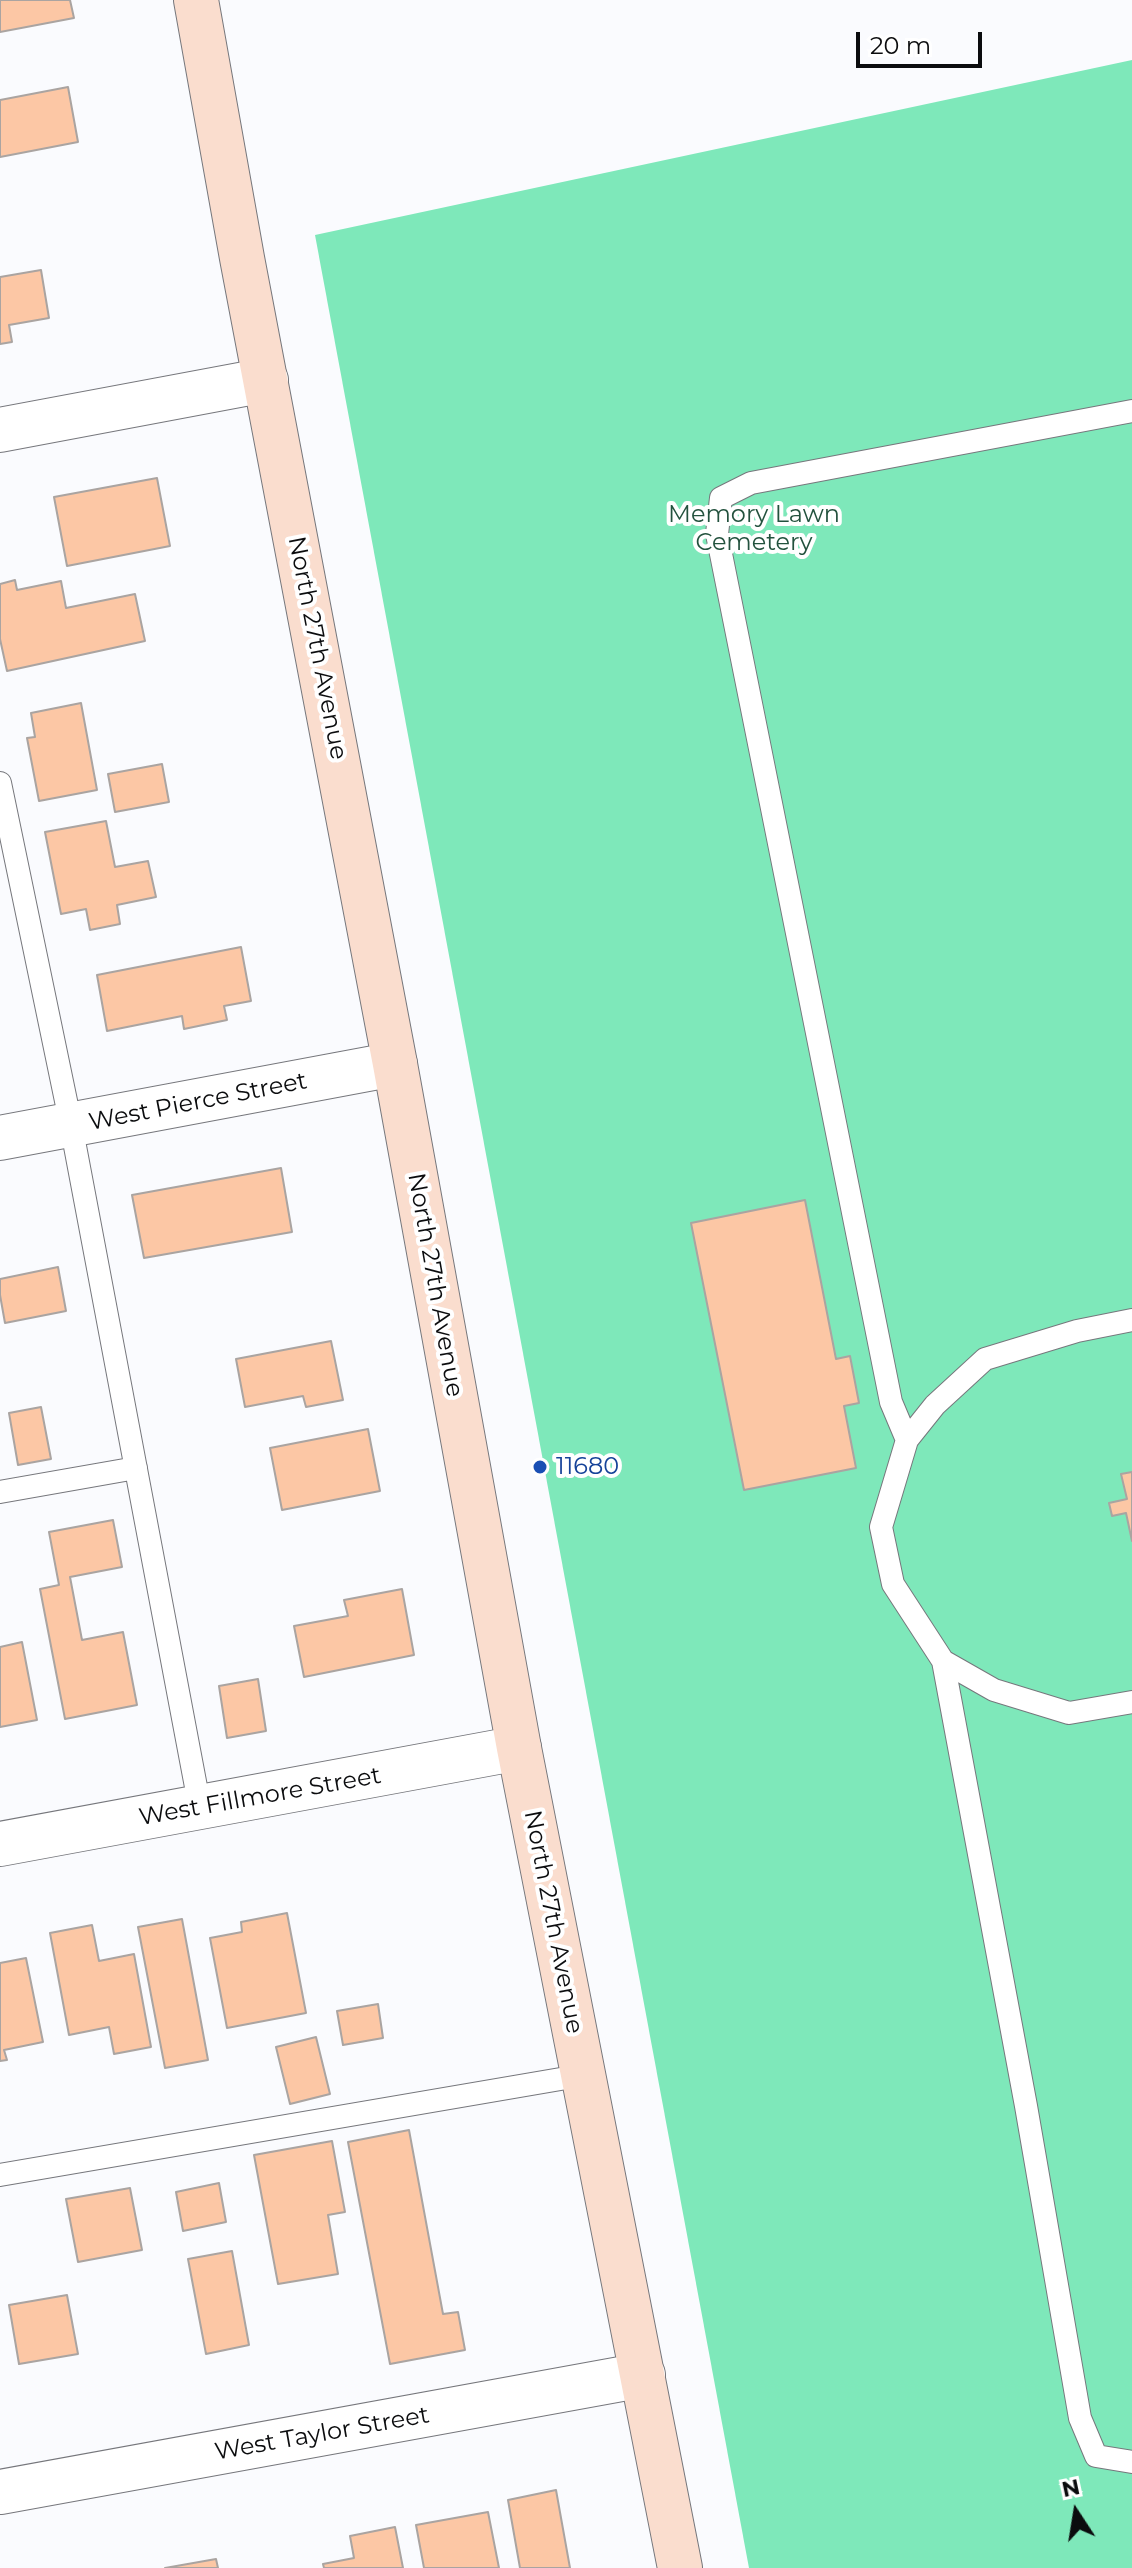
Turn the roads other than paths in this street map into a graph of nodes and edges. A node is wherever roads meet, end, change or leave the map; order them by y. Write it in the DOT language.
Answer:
graph roads {
  1 [pos="196,0"];
  2 [pos="266,380"];
  3 [pos="1132,411"];
  4 [pos="0,430"];
  5 [pos="0,784"];
  6 [pos="395,1064"];
  7 [pos="71,1125"];
  8 [pos="0,1138"];
  9 [pos="1132,1320"];
  10 [pos="907,1440"];
  11 [pos="136,1468"];
  12 [pos="0,1492"];
  13 [pos="943,1661"];
  14 [pos="1132,1702"];
  15 [pos="519,1748"];
  16 [pos="200,1808"];
  17 [pos="0,1844"];
  18 [pos="584,2075"];
  19 [pos="0,2175"];
  20 [pos="643,2375"];
  21 [pos="1132,2462"];
  22 [pos="0,2492"];
  23 [pos="680,2568"];
  1 -- 2 [label="main road, North 27th Avenue"];
  2 -- 4 [label="street"];
  2 -- 6 [label="main road, North 27th Avenue"];
  3 -- 10 [label="lane"];
  5 -- 7 [label="lane"];
  6 -- 7 [label="street, West Pierce Street"];
  6 -- 15 [label="main road, North 27th Avenue"];
  7 -- 8 [label="street, West Pierce Street"];
  7 -- 11 [label="lane"];
  9 -- 10 [label="lane"];
  10 -- 13 [label="lane"];
  11 -- 12 [label="lane"];
  11 -- 16 [label="lane"];
  13 -- 14 [label="lane"];
  13 -- 21 [label="lane"];
  15 -- 16 [label="street, West Fillmore Street"];
  15 -- 18 [label="main road, North 27th Avenue"];
  16 -- 17 [label="street, West Fillmore Street"];
  18 -- 19 [label="lane"];
  18 -- 20 [label="main road, North 27th Avenue"];
  20 -- 22 [label="street, West Taylor Street"];
  20 -- 23 [label="main road, North 27th Avenue"];
}
